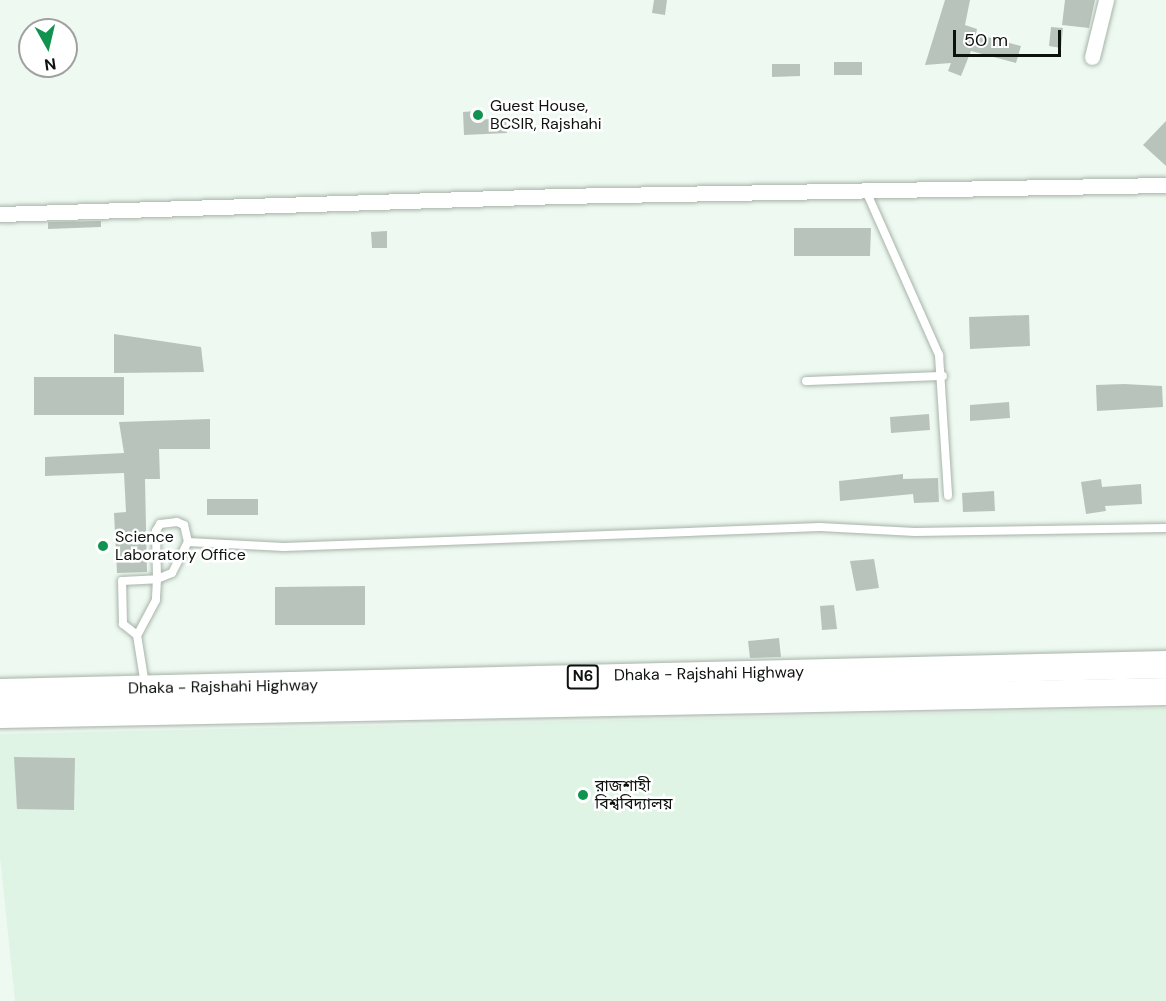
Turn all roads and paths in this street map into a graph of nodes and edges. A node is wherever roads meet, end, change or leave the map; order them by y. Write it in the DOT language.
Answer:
graph roads {
  1 [pos="1106,0"];
  2 [pos="1092,57"];
  3 [pos="1166,185"];
  4 [pos="866,191"];
  5 [pos="0,214"];
  6 [pos="943,376"];
  7 [pos="806,381"];
  8 [pos="948,496"];
  9 [pos="1166,528"];
  10 [pos="188,542"];
  11 [pos="157,579"];
  12 [pos="137,635"];
  13 [pos="1166,664"];
  14 [pos="145,688"];
  15 [pos="1166,691"];
  16 [pos="0,692"];
  17 [pos="0,714"];
  1 -- 2 [label="street"];
  3 -- 4 [label="street"];
  4 -- 5 [label="street"];
  4 -- 6 [label="lane"];
  6 -- 7 [label="lane"];
  6 -- 8 [label="lane"];
  9 -- 10 [label="lane"];
  10 -- 11 [label="lane"];
  10 -- 11 [label="lane"];
  11 -- 12 [label="lane"];
  11 -- 12 [label="lane"];
  12 -- 14 [label="lane"];
  13 -- 14 [label="highway, Dhaka - Rajshahi Highway / N6"];
  14 -- 16 [label="highway, Dhaka - Rajshahi Highway / N6"];
  15 -- 17 [label="highway, Dhaka - Rajshahi Highway / N6"];
}
